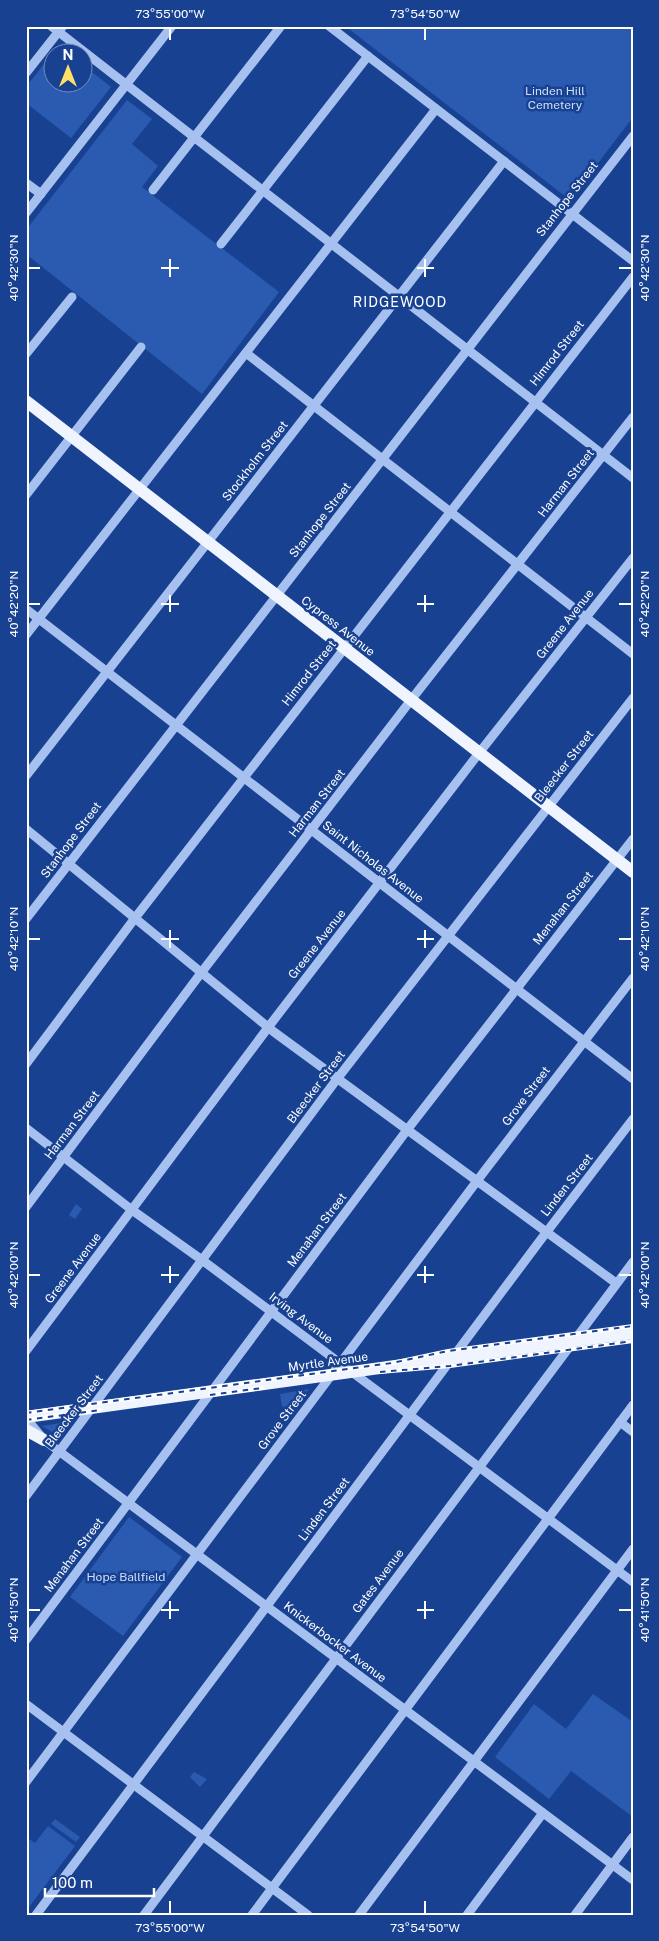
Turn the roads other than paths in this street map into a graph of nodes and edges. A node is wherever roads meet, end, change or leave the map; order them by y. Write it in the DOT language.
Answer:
graph roads {
  1 [pos="172,26"];
  2 [pos="281,26"];
  3 [pos="330,26"];
  4 [pos="57,28"];
  5 [pos="368,56"];
  6 [pos="26,73"];
  7 [pos="126,85"];
  8 [pos="436,109"];
  9 [pos="633,136"];
  10 [pos="194,138"];
  11 [pos="504,161"];
  12 [pos="26,183"];
  13 [pos="153,190"];
  14 [pos="263,191"];
  15 [pos="41,194"];
  16 [pos="26,213"];
  17 [pos="572,213"];
  18 [pos="221,244"];
  19 [pos="331,244"];
  20 [pos="633,261"];
  21 [pos="633,277"];
  22 [pos="399,296"];
  23 [pos="72,297"];
  24 [pos="140,347"];
  25 [pos="467,350"];
  26 [pos="246,353"];
  27 [pos="26,354"];
  28 [pos="26,401"];
  29 [pos="535,402"];
  30 [pos="314,406"];
  31 [pos="633,418"];
  32 [pos="71,437"];
  33 [pos="603,455"];
  34 [pos="382,459"];
  35 [pos="633,478"];
  36 [pos="140,490"];
  37 [pos="26,495"];
  38 [pos="450,512"];
  39 [pos="208,542"];
  40 [pos="633,558"];
  41 [pos="518,564"];
  42 [pos="276,594"];
  43 [pos="26,609"];
  44 [pos="586,618"];
  45 [pos="39,619"];
  46 [pos="26,635"];
  47 [pos="345,648"];
  48 [pos="633,654"];
  49 [pos="107,672"];
  50 [pos="633,698"];
  51 [pos="411,700"];
  52 [pos="175,725"];
  53 [pos="479,753"];
  54 [pos="26,776"];
  55 [pos="244,778"];
  56 [pos="548,806"];
  57 [pos="26,829"];
  58 [pos="312,830"];
  59 [pos="633,839"];
  60 [pos="617,860"];
  61 [pos="68,863"];
  62 [pos="633,872"];
  63 [pos="380,884"];
  64 [pos="135,918"];
  65 [pos="26,919"];
  66 [pos="448,937"];
  67 [pos="202,973"];
  68 [pos="633,978"];
  69 [pos="516,989"];
  70 [pos="268,1027"];
  71 [pos="584,1040"];
  72 [pos="26,1064"];
  73 [pos="337,1079"];
  74 [pos="633,1079"];
  75 [pos="633,1119"];
  76 [pos="26,1128"];
  77 [pos="407,1130"];
  78 [pos="64,1156"];
  79 [pos="477,1181"];
  80 [pos="26,1207"];
  81 [pos="132,1210"];
  82 [pos="547,1231"];
  83 [pos="202,1260"];
  84 [pos="633,1262"];
  85 [pos="616,1283"];
  86 [pos="272,1311"];
  87 [pos="633,1333"];
  88 [pos="573,1342"];
  89 [pos="26,1351"];
  90 [pos="452,1359"];
  91 [pos="340,1363"];
  92 [pos="353,1373"];
  93 [pos="330,1375"];
  94 [pos="211,1392"];
  95 [pos="633,1405"];
  96 [pos="91,1408"];
  97 [pos="410,1415"];
  98 [pos="26,1417"];
  99 [pos="26,1421"];
  100 [pos="620,1422"];
  101 [pos="26,1430"];
  102 [pos="633,1432"];
  103 [pos="44,1440"];
  104 [pos="59,1451"];
  105 [pos="479,1467"];
  106 [pos="26,1496"];
  107 [pos="128,1503"];
  108 [pos="548,1519"];
  109 [pos="633,1549"];
  110 [pos="198,1555"];
  111 [pos="617,1570"];
  112 [pos="633,1582"];
  113 [pos="267,1606"];
  114 [pos="26,1640"];
  115 [pos="336,1658"];
  116 [pos="26,1704"];
  117 [pos="405,1710"];
  118 [pos="64,1733"];
  119 [pos="474,1761"];
  120 [pos="26,1782"];
  121 [pos="133,1784"];
  122 [pos="543,1813"];
  123 [pos="202,1836"];
  124 [pos="633,1837"];
  125 [pos="612,1865"];
  126 [pos="633,1880"];
  127 [pos="272,1888"];
  128 [pos="36,1915"];
  129 [pos="144,1915"];
  130 [pos="252,1915"];
  131 [pos="308,1915"];
  132 [pos="359,1915"];
  133 [pos="467,1915"];
  134 [pos="574,1915"];
  1 -- 7 [label="street"];
  2 -- 10 [label="street"];
  3 -- 5 [label="street"];
  4 -- 6 [label="street"];
  4 -- 7 [label="street"];
  5 -- 8 [label="street"];
  5 -- 14 [label="street"];
  7 -- 10 [label="street"];
  7 -- 15 [label="street"];
  8 -- 11 [label="street"];
  8 -- 19 [label="street"];
  9 -- 17 [label="street, Stanhope Street"];
  10 -- 13 [label="street"];
  10 -- 14 [label="street"];
  11 -- 17 [label="street"];
  11 -- 22 [label="street, Stockholm Street"];
  12 -- 15 [label="street"];
  14 -- 18 [label="street"];
  14 -- 19 [label="street"];
  15 -- 16 [label="street"];
  17 -- 20 [label="street"];
  17 -- 25 [label="street, Stanhope Street"];
  19 -- 22 [label="street"];
  19 -- 26 [label="street"];
  21 -- 29 [label="street, Himrod Street"];
  22 -- 25 [label="street"];
  22 -- 30 [label="street, Stockholm Street"];
  23 -- 27 [label="street"];
  24 -- 32 [label="street"];
  25 -- 29 [label="street"];
  25 -- 34 [label="street, Stanhope Street"];
  26 -- 30 [label="street"];
  26 -- 36 [label="street"];
  28 -- 32 [label="main road, Cypress Avenue"];
  29 -- 33 [label="street"];
  29 -- 38 [label="street, Himrod Street"];
  30 -- 34 [label="street"];
  30 -- 39 [label="street, Stockholm Street"];
  31 -- 33 [label="street, Harman Street"];
  32 -- 36 [label="main road, Cypress Avenue"];
  32 -- 37 [label="street"];
  33 -- 35 [label="street"];
  33 -- 41 [label="street, Harman Street"];
  34 -- 38 [label="street"];
  34 -- 42 [label="street, Stanhope Street"];
  36 -- 39 [label="main road, Cypress Avenue"];
  36 -- 45 [label="street"];
  38 -- 41 [label="street"];
  38 -- 47 [label="street, Himrod Street"];
  39 -- 42 [label="main road, Cypress Avenue"];
  39 -- 49 [label="street, Stockholm Street"];
  40 -- 44 [label="street, Greene Avenue"];
  41 -- 44 [label="street"];
  41 -- 51 [label="street, Harman Street"];
  42 -- 47 [label="main road, Cypress Avenue"];
  42 -- 52 [label="street, Stanhope Street"];
  43 -- 45 [label="street, Saint Nicholas Avenue"];
  44 -- 48 [label="street"];
  44 -- 53 [label="street, Greene Avenue"];
  45 -- 46 [label="street"];
  45 -- 49 [label="street, Saint Nicholas Avenue"];
  47 -- 51 [label="main road, Cypress Avenue"];
  47 -- 55 [label="street, Himrod Street"];
  49 -- 52 [label="street, Saint Nicholas Avenue"];
  49 -- 54 [label="street, Stockholm Street"];
  50 -- 56 [label="street, Bleecker Street"];
  51 -- 53 [label="main road, Cypress Avenue"];
  51 -- 58 [label="street, Harman Street"];
  52 -- 55 [label="street, Saint Nicholas Avenue"];
  52 -- 61 [label="street, Stanhope Street"];
  53 -- 56 [label="main road, Cypress Avenue"];
  53 -- 63 [label="street, Greene Avenue"];
  55 -- 58 [label="street, Saint Nicholas Avenue"];
  55 -- 64 [label="street, Himrod Street"];
  56 -- 60 [label="main road, Cypress Avenue"];
  56 -- 66 [label="street, Bleecker Street"];
  57 -- 61 [label="street"];
  58 -- 63 [label="street, Saint Nicholas Avenue"];
  58 -- 67 [label="street, Harman Street"];
  59 -- 60 [label="street, Menahan Street"];
  60 -- 62 [label="main road, Cypress Avenue"];
  60 -- 69 [label="street, Menahan Street"];
  61 -- 64 [label="street"];
  61 -- 65 [label="street, Stanhope Street"];
  63 -- 66 [label="street, Saint Nicholas Avenue"];
  63 -- 70 [label="street, Greene Avenue"];
  64 -- 67 [label="street"];
  64 -- 72 [label="street, Himrod Street"];
  66 -- 69 [label="street, Saint Nicholas Avenue"];
  66 -- 73 [label="street, Bleecker Street"];
  67 -- 70 [label="street"];
  67 -- 78 [label="street, Harman Street"];
  68 -- 71 [label="street, Grove Street"];
  69 -- 71 [label="street, Saint Nicholas Avenue"];
  69 -- 77 [label="street, Menahan Street"];
  70 -- 73 [label="street"];
  70 -- 81 [label="street, Greene Avenue"];
  71 -- 74 [label="street, Saint Nicholas Avenue"];
  71 -- 79 [label="street, Grove Street"];
  73 -- 77 [label="street"];
  73 -- 83 [label="street, Bleecker Street"];
  75 -- 82 [label="street, Linden Street"];
  76 -- 78 [label="street, Irving Avenue"];
  77 -- 79 [label="street"];
  77 -- 86 [label="street, Menahan Street"];
  78 -- 80 [label="street, Harman Street"];
  78 -- 81 [label="street, Irving Avenue"];
  79 -- 82 [label="street"];
  79 -- 91 [label="street, Grove Street"];
  81 -- 83 [label="street, Irving Avenue"];
  81 -- 89 [label="street, Greene Avenue"];
  82 -- 85 [label="street"];
  82 -- 90 [label="street, Linden Street"];
  83 -- 86 [label="street, Irving Avenue"];
  83 -- 96 [label="street, Bleecker Street"];
  84 -- 85 [label="street, Gates Avenue"];
  85 -- 88 [label="street, Gates Avenue"];
  86 -- 91 [label="street, Irving Avenue"];
  86 -- 94 [label="street, Menahan Street"];
  87 -- 88 [label="main road, Myrtle Avenue"];
  88 -- 90 [label="main road, Myrtle Avenue"];
  88 -- 105 [label="street, Gates Avenue"];
  90 -- 92 [label="main road, Myrtle Avenue"];
  90 -- 97 [label="street, Linden Street"];
  91 -- 92 [label="street, Irving Avenue"];
  91 -- 93 [label="street, Grove Street"];
  92 -- 93 [label="main road, Myrtle Avenue"];
  92 -- 97 [label="street, Irving Avenue"];
  93 -- 94 [label="main road, Myrtle Avenue"];
  93 -- 110 [label="street, Grove Street"];
  94 -- 96 [label="main road, Myrtle Avenue"];
  94 -- 107 [label="street, Menahan Street"];
  95 -- 100 [label="street"];
  96 -- 98 [label="main road, Myrtle Avenue"];
  96 -- 104 [label="street, Bleecker Street"];
  97 -- 105 [label="street, Irving Avenue"];
  97 -- 113 [label="street, Linden Street"];
  99 -- 103 [label="street, Knickerbocker Avenue"];
  100 -- 102 [label="street"];
  100 -- 108 [label="street"];
  101 -- 103 [label="main road"];
  103 -- 104 [label="street, Knickerbocker Avenue"];
  104 -- 106 [label="street, Bleecker Street"];
  104 -- 107 [label="street, Knickerbocker Avenue"];
  105 -- 108 [label="street, Irving Avenue"];
  105 -- 115 [label="street, Gates Avenue"];
  107 -- 110 [label="street, Knickerbocker Avenue"];
  107 -- 114 [label="street, Menahan Street"];
  108 -- 111 [label="street, Irving Avenue"];
  108 -- 117 [label="street"];
  109 -- 111 [label="street"];
  110 -- 113 [label="street, Knickerbocker Avenue"];
  110 -- 118 [label="street, Grove Street"];
  111 -- 112 [label="street, Irving Avenue"];
  111 -- 119 [label="street"];
  113 -- 115 [label="street, Knickerbocker Avenue"];
  113 -- 121 [label="street, Linden Street"];
  115 -- 117 [label="street, Knickerbocker Avenue"];
  115 -- 123 [label="street, Gates Avenue"];
  116 -- 118 [label="street"];
  117 -- 119 [label="street, Knickerbocker Avenue"];
  117 -- 127 [label="street"];
  118 -- 120 [label="street, Grove Street"];
  118 -- 121 [label="street"];
  119 -- 122 [label="street, Knickerbocker Avenue"];
  119 -- 132 [label="street"];
  121 -- 123 [label="street"];
  121 -- 128 [label="street, Linden Street"];
  122 -- 125 [label="street, Knickerbocker Avenue"];
  122 -- 133 [label="street"];
  123 -- 127 [label="street"];
  123 -- 129 [label="street, Gates Avenue"];
  124 -- 125 [label="street"];
  125 -- 126 [label="street, Knickerbocker Avenue"];
  125 -- 134 [label="street"];
  127 -- 130 [label="street"];
  127 -- 131 [label="street"];
}
